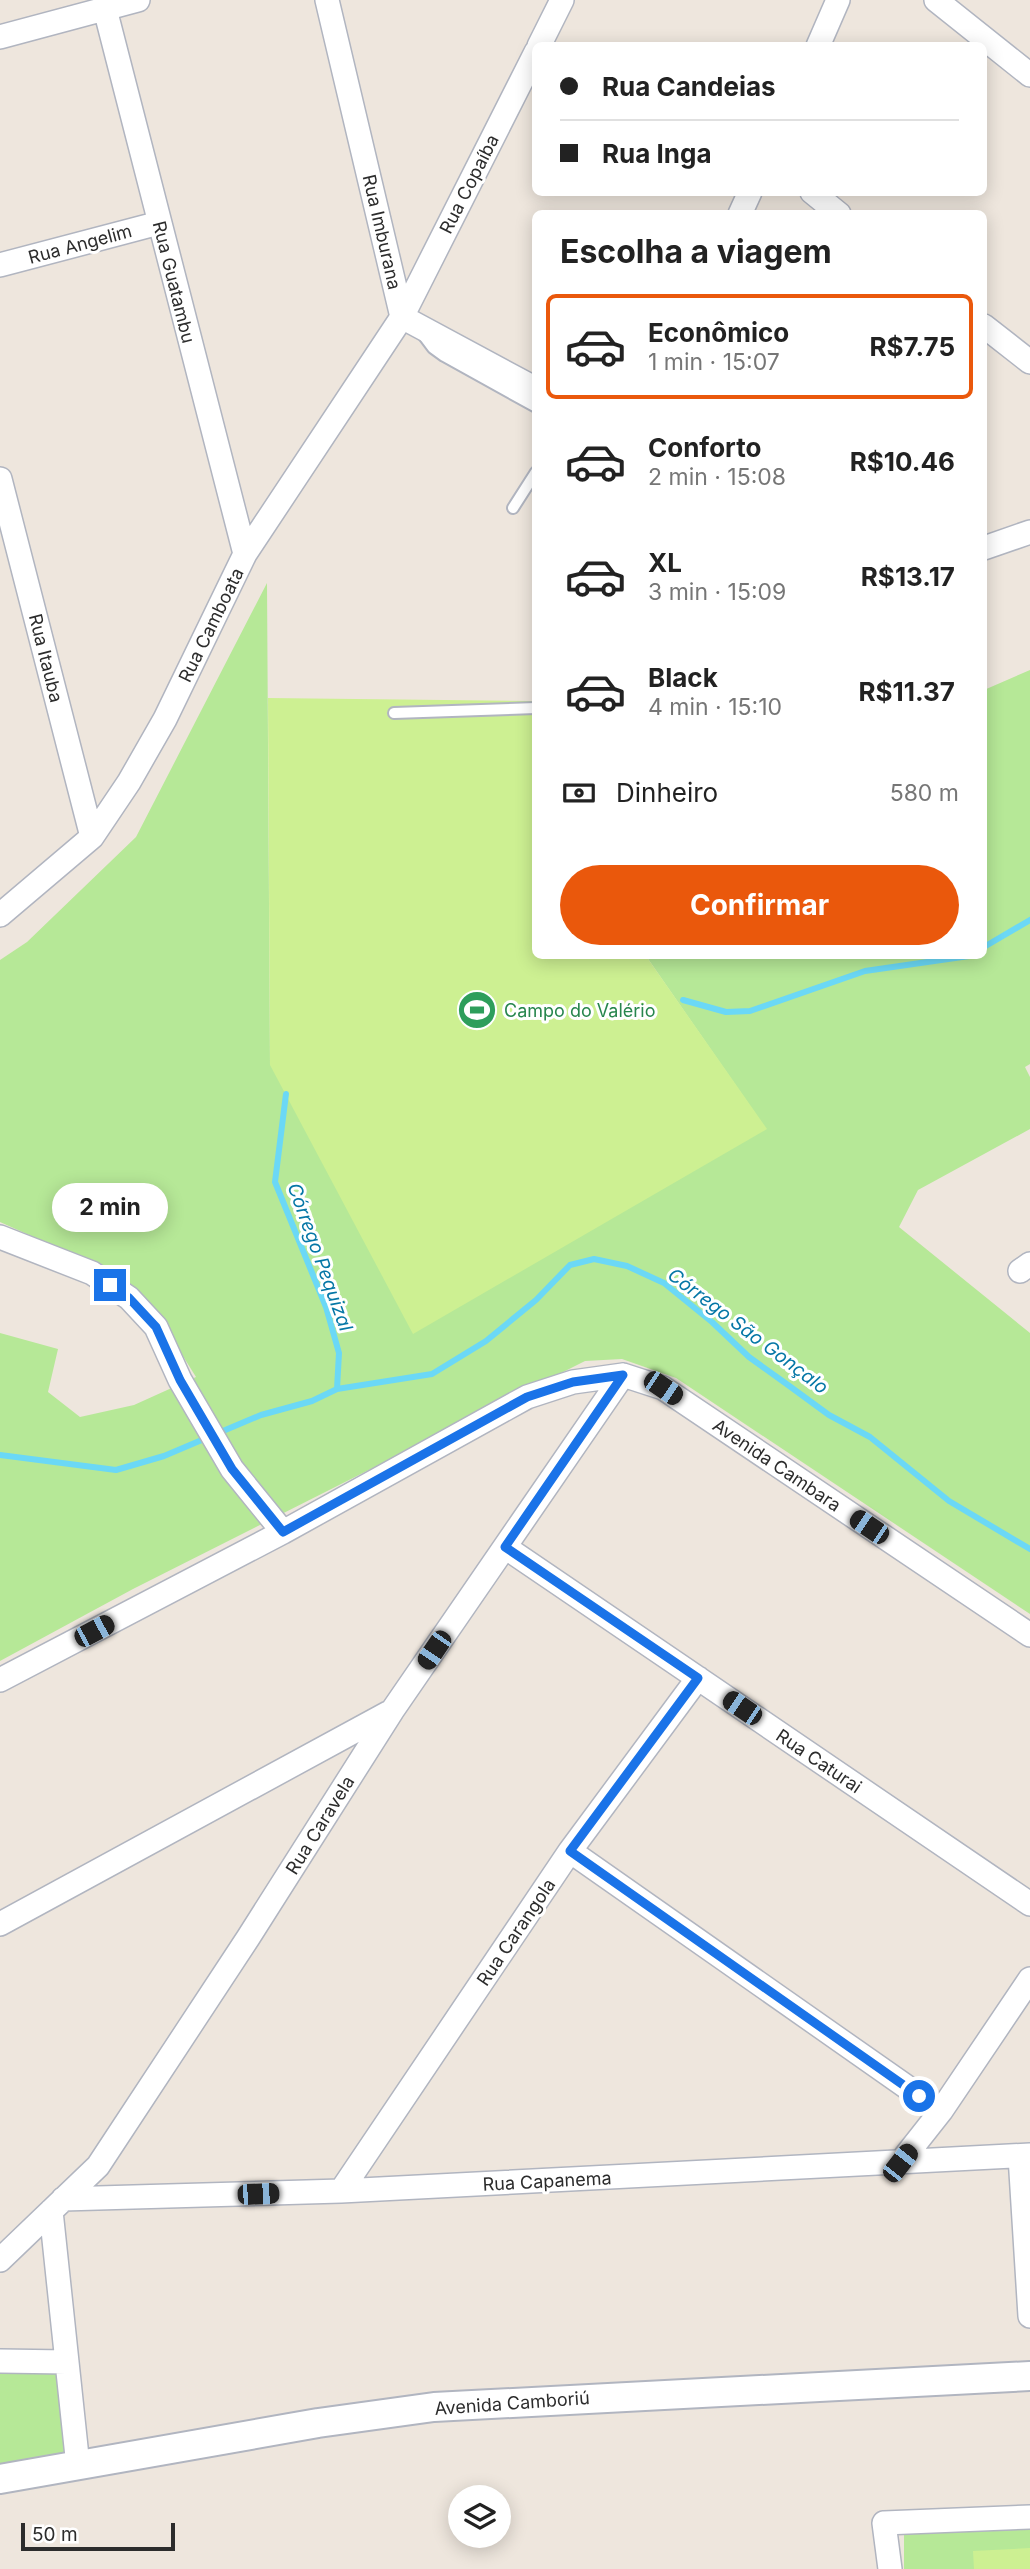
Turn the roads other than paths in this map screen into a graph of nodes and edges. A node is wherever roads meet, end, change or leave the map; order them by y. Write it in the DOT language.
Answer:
graph roads {
  1 [pos="138,0"];
  2 [pos="327,0"];
  3 [pos="562,0"];
  4 [pos="838,0"];
  5 [pos="936,0"];
  6 [pos="105,9"];
  7 [pos="0,37"];
  8 [pos="541,42"];
  9 [pos="820,42"];
  10 [pos="532,61"];
  11 [pos="1030,75"];
  12 [pos="817,196"];
  13 [pos="834,210"];
  14 [pos="159,223"];
  15 [pos="0,265"];
  16 [pos="412,322"];
  17 [pos="987,328"];
  18 [pos="1030,362"];
  19 [pos="532,387"];
  20 [pos="532,405"];
  21 [pos="532,478"];
  22 [pos="0,479"];
  23 [pos="513,508"];
  24 [pos="1030,532"];
  25 [pos="987,547"];
  26 [pos="245,554"];
  27 [pos="532,708"];
  28 [pos="394,713"];
  29 [pos="92,837"];
  30 [pos="0,915"];
  31 [pos="0,1237"];
  32 [pos="623,1375"];
  33 [pos="283,1532"];
  34 [pos="505,1547"];
  35 [pos="1030,1635"];
  36 [pos="698,1678"];
  37 [pos="0,1680"];
  38 [pos="391,1711"];
  39 [pos="570,1851"];
  40 [pos="1030,1904"];
  41 [pos="0,1924"];
  42 [pos="1030,1979"];
  43 [pos="941,2111"];
  44 [pos="1025,2155"];
  45 [pos="900,2163"];
  46 [pos="341,2191"];
  47 [pos="57,2205"];
  48 [pos="0,2260"];
  49 [pos="1030,2316"];
  50 [pos="0,2361"];
  51 [pos="67,2362"];
  52 [pos="1030,2376"];
  53 [pos="78,2466"];
  54 [pos="0,2479"];
  55 [pos="1030,2517"];
  56 [pos="890,2569"];
  1 -- 6 [label="street"];
  2 -- 16 [label="street, Rua Imburana"];
  3 -- 8 [label="street"];
  4 -- 9 [label="street"];
  5 -- 11 [label="street"];
  6 -- 7 [label="street"];
  6 -- 14 [label="street, Rua Guatambu"];
  10 -- 16 [label="street, Rua Copaíba"];
  12 -- 13 [label="street"];
  14 -- 15 [label="street, Rua Angelim"];
  14 -- 26 [label="street, Rua Guatambu"];
  16 -- 19 [label="street"];
  16 -- 20 [label="lane"];
  16 -- 26 [label="street, Rua Camboata"];
  17 -- 18 [label="street"];
  21 -- 23 [label="lane"];
  22 -- 29 [label="street, Rua Itauba"];
  24 -- 25 [label="street"];
  26 -- 29 [label="street, Rua Camboata"];
  27 -- 28 [label="lane"];
  29 -- 30 [label="street, Rua Camboata"];
  31 -- 33 [label="street"];
  32 -- 33 [label="street"];
  32 -- 34 [label="street, Rua Caravela"];
  32 -- 35 [label="street, Avenida Cambara"];
  33 -- 37 [label="street"];
  34 -- 36 [label="street, Rua Caturai"];
  34 -- 38 [label="street, Rua Caravela"];
  36 -- 39 [label="street, Rua Carangola"];
  36 -- 40 [label="street, Rua Caturai"];
  38 -- 41 [label="street"];
  38 -- 47 [label="street, Rua Caravela"];
  39 -- 43 [label="street"];
  39 -- 46 [label="street, Rua Carangola"];
  42 -- 43 [label="street"];
  43 -- 45 [label="street"];
  44 -- 45 [label="street, Rua Capanema"];
  44 -- 49 [label="street"];
  45 -- 46 [label="street, Rua Capanema"];
  46 -- 47 [label="street, Rua Capanema"];
  47 -- 48 [label="street, Rua Caravela"];
  47 -- 51 [label="street"];
  50 -- 51 [label="street"];
  51 -- 53 [label="street"];
  52 -- 53 [label="street, Avenida Camboriú"];
  53 -- 54 [label="street, Avenida Camboriú"];
  55 -- 56 [label="street"];
}
